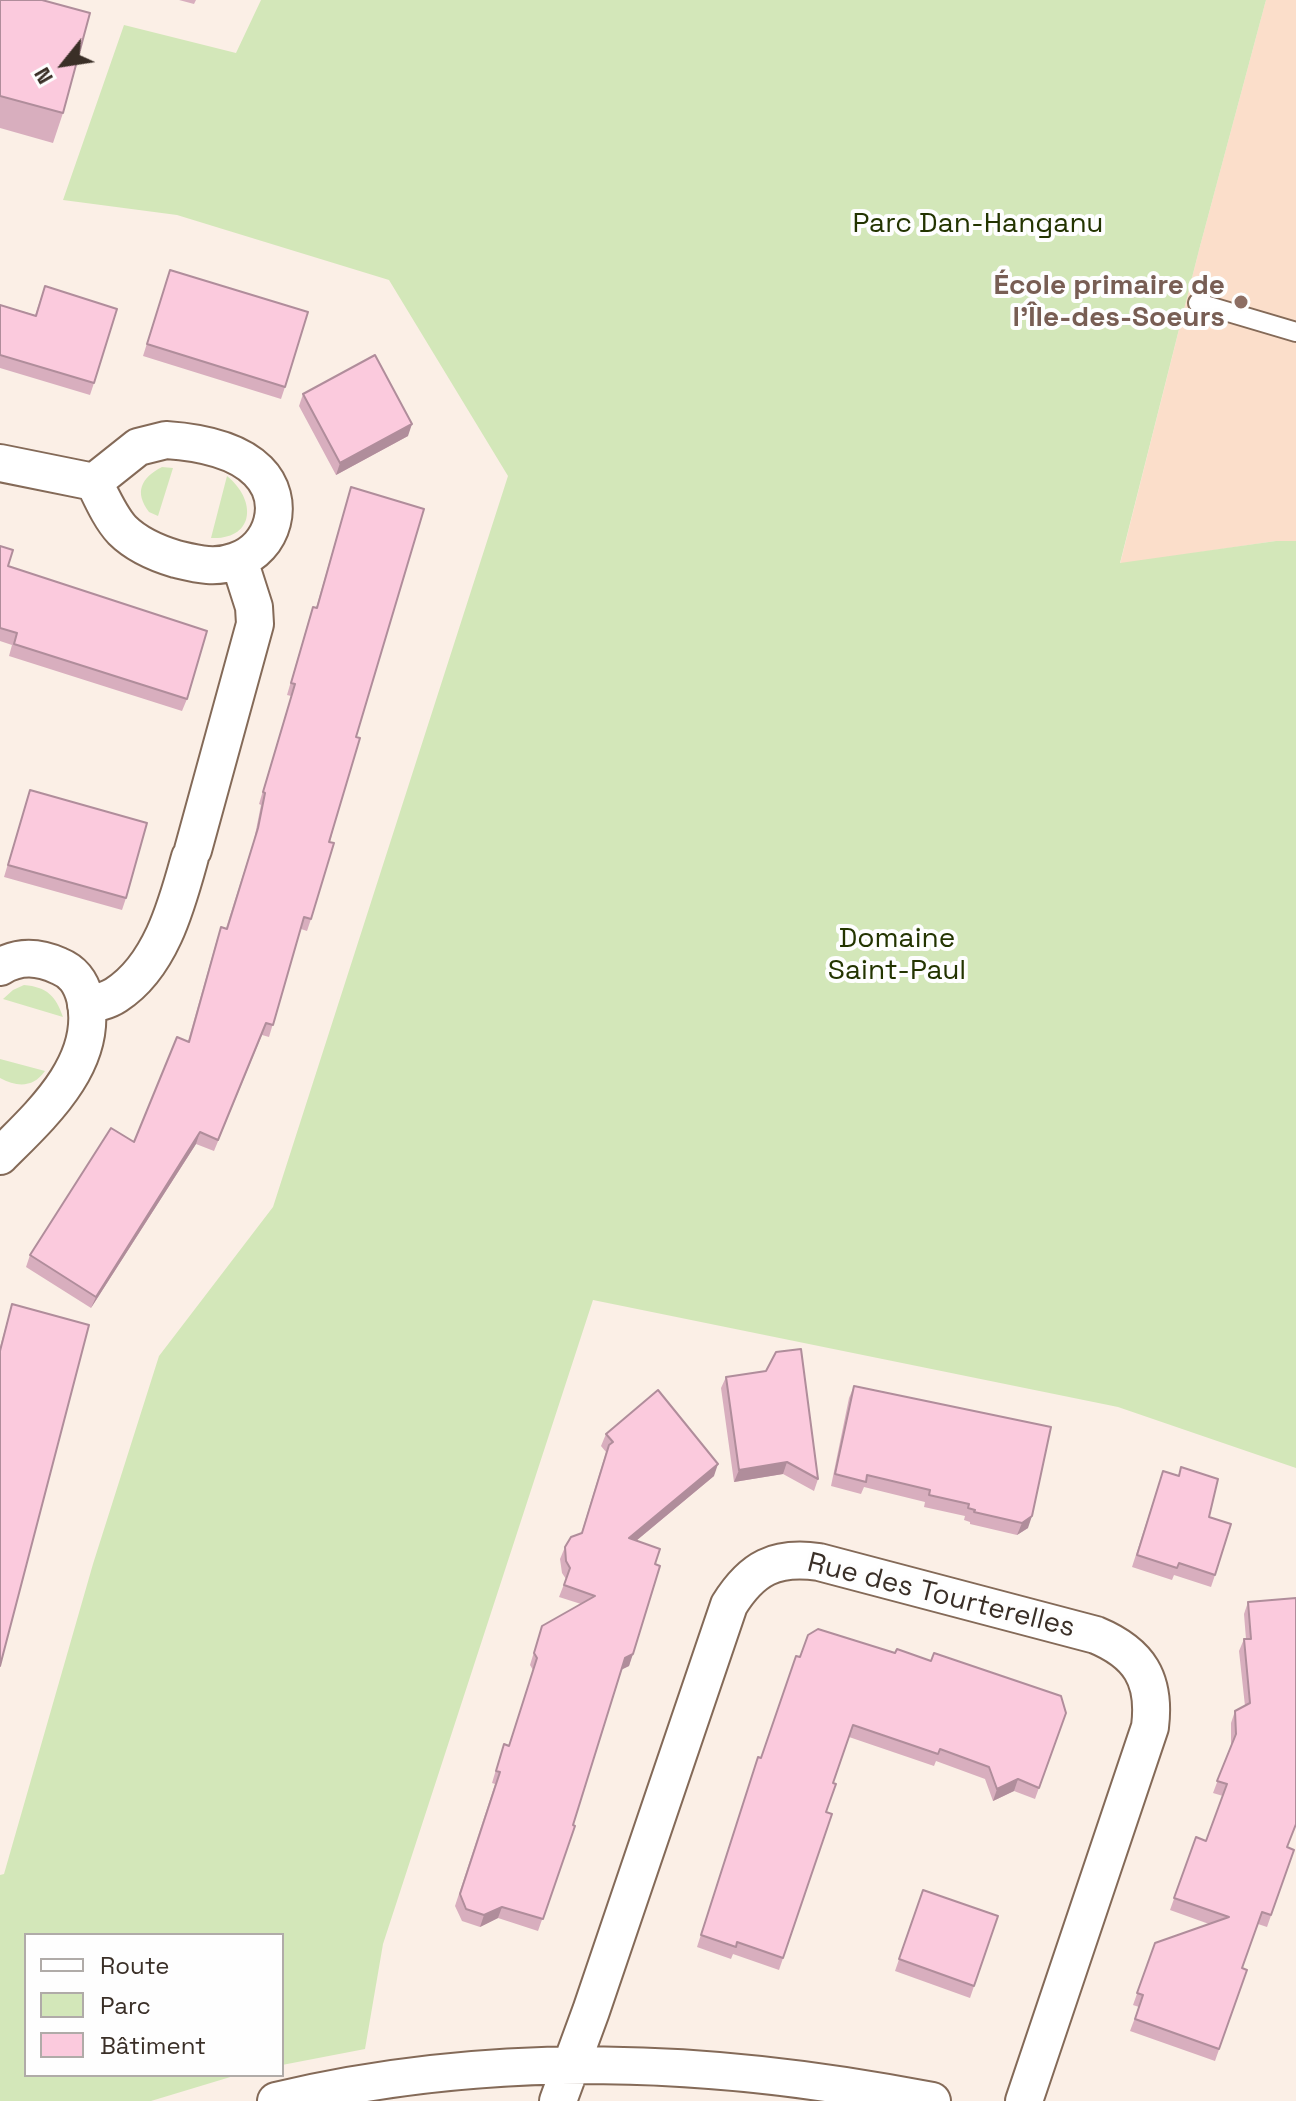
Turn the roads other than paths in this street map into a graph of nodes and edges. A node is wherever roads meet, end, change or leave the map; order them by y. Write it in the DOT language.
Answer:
graph roads {
  1 [pos="1198,303"];
  2 [pos="1296,332"];
  3 [pos="0,463"];
  4 [pos="94,482"];
  5 [pos="239,560"];
  6 [pos="0,967"];
  7 [pos="86,1005"];
  8 [pos="0,1156"];
  9 [pos="571,2065"];
  10 [pos="276,2101"];
  11 [pos="558,2101"];
  12 [pos="932,2101"];
  13 [pos="1024,2101"];
  1 -- 2 [label="lane"];
  3 -- 4 [label="street"];
  4 -- 5 [label="street"];
  4 -- 5 [label="street"];
  5 -- 7 [label="street"];
  6 -- 7 [label="street"];
  7 -- 8 [label="street"];
  9 -- 10 [label="street"];
  9 -- 11 [label="street, Rue des Tourterelles"];
  9 -- 12 [label="street"];
  9 -- 13 [label="street, Rue des Tourterelles"];
}
